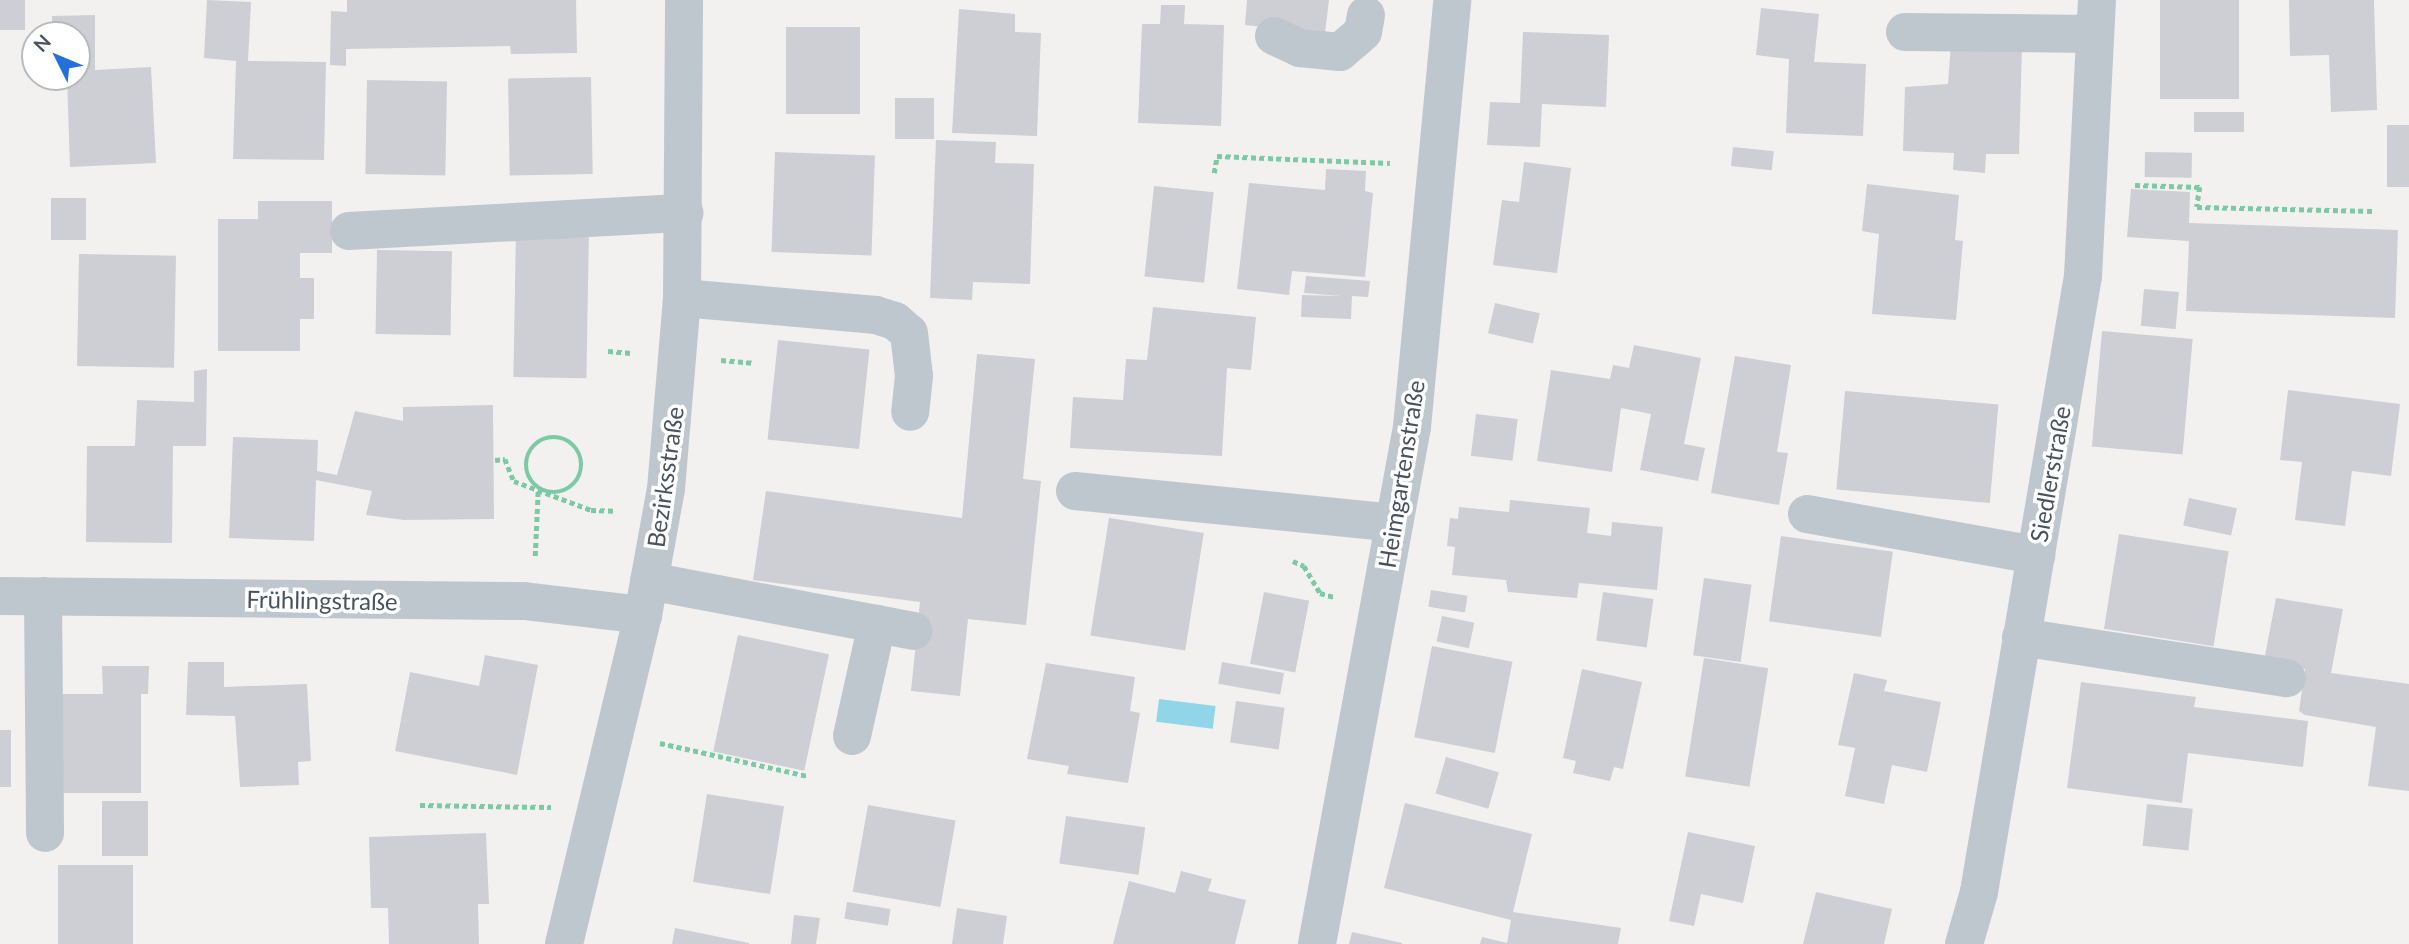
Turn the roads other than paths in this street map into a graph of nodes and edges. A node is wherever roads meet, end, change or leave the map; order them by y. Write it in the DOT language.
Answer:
graph roads {
  1 [pos="684,0"];
  2 [pos="1452,0"];
  3 [pos="1366,15"];
  4 [pos="2096,17"];
  5 [pos="1905,32"];
  6 [pos="1274,36"];
  7 [pos="685,200"];
  8 [pos="400,202"];
  9 [pos="349,231"];
  10 [pos="682,298"];
  11 [pos="910,412"];
  12 [pos="1075,491"];
  13 [pos="1807,514"];
  14 [pos="1394,523"];
  15 [pos="2036,555"];
  16 [pos="0,596"];
  17 [pos="43,596"];
  18 [pos="646,598"];
  19 [pos="2023,628"];
  20 [pos="2276,668"];
  21 [pos="852,736"];
  22 [pos="46,833"];
  23 [pos="565,944"];
  24 [pos="1317,944"];
  25 [pos="1964,944"];
  1 -- 7 [label="street, Bezirksstraße"];
  2 -- 14 [label="street, Heimgartenstraße"];
  3 -- 6 [label="street"];
  4 -- 5 [label="street"];
  4 -- 15 [label="street, Siedlerstraße"];
  7 -- 8 [label="street"];
  7 -- 9 [label="street"];
  7 -- 10 [label="street, Bezirksstraße"];
  10 -- 11 [label="street"];
  10 -- 18 [label="street, Bezirksstraße"];
  12 -- 14 [label="street"];
  13 -- 15 [label="street"];
  14 -- 24 [label="street, Heimgartenstraße"];
  15 -- 19 [label="street, Siedlerstraße"];
  16 -- 17 [label="street, Frühlingstraße"];
  17 -- 18 [label="street, Frühlingstraße"];
  17 -- 22 [label="street"];
  18 -- 21 [label="street, Frühlingstraße"];
  18 -- 23 [label="street, Bezirksstraße"];
  19 -- 20 [label="street"];
  19 -- 25 [label="street, Siedlerstraße"];
}
